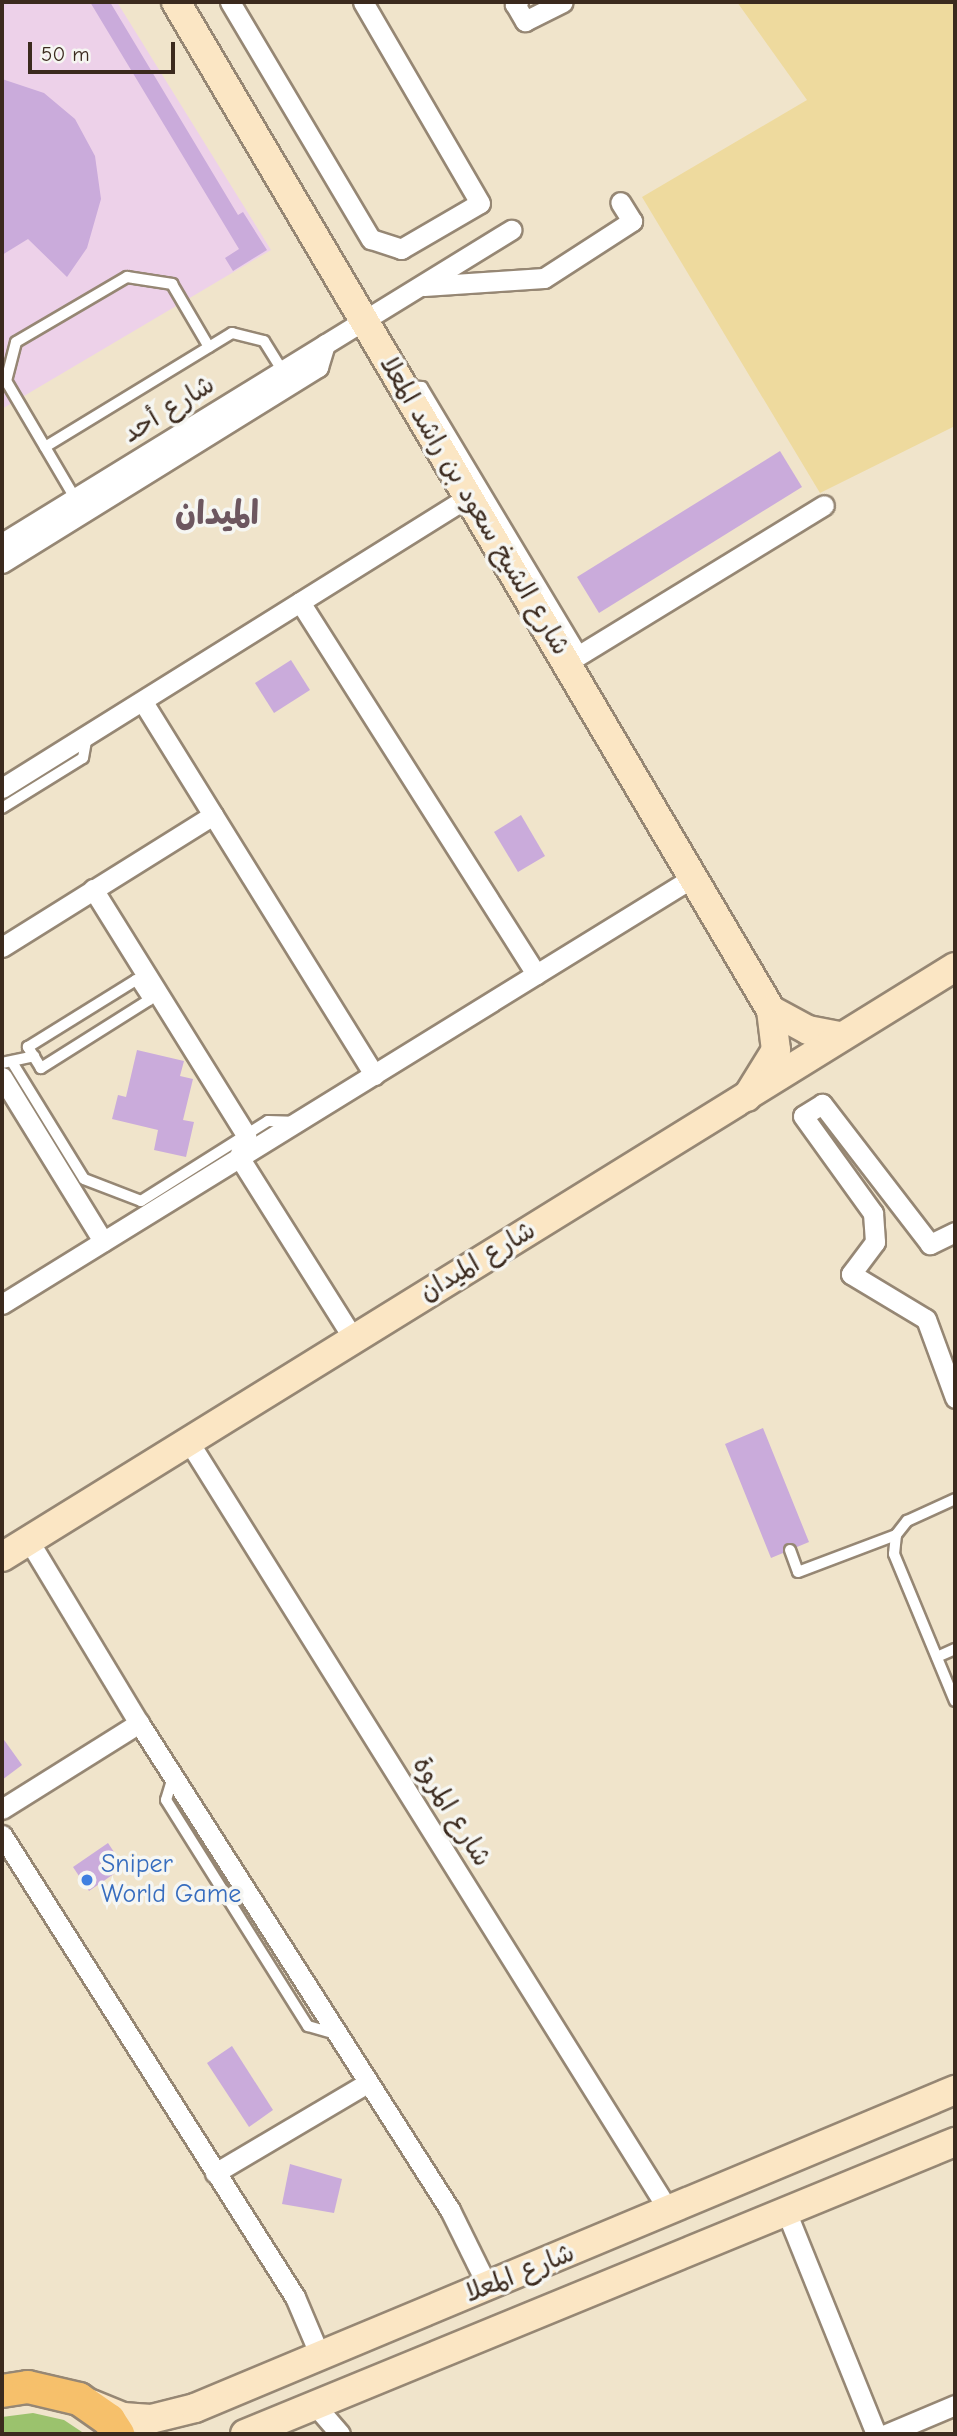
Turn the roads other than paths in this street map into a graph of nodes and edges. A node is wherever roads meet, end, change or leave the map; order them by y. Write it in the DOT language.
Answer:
graph roads {
  1 [pos="176,2"];
  2 [pos="230,2"];
  3 [pos="363,2"];
  4 [pos="518,2"];
  5 [pos="563,2"];
  6 [pos="620,202"];
  7 [pos="511,230"];
  8 [pos="420,286"];
  9 [pos="364,320"];
  10 [pos="325,344"];
  11 [pos="209,347"];
  12 [pos="283,370"];
  13 [pos="401,385"];
  14 [pos="45,447"];
  15 [pos="468,497"];
  16 [pos="75,498"];
  17 [pos="824,505"];
  18 [pos="2,543"];
  19 [pos="2,563"];
  20 [pos="300,602"];
  21 [pos="575,658"];
  22 [pos="143,702"];
  23 [pos="88,735"];
  24 [pos="2,789"];
  25 [pos="2,808"];
  26 [pos="213,815"];
  27 [pos="692,878"];
  28 [pos="93,889"];
  29 [pos="2,947"];
  30 [pos="955,967"];
  31 [pos="536,974"];
  32 [pos="771,1010"];
  33 [pos="840,1036"];
  34 [pos="34,1056"];
  35 [pos="5,1067"];
  36 [pos="374,1074"];
  37 [pos="747,1097"];
  38 [pos="295,1123"];
  39 [pos="246,1135"];
  40 [pos="239,1157"];
  41 [pos="955,1232"];
  42 [pos="103,1241"];
  43 [pos="2,1304"];
  44 [pos="353,1338"];
  45 [pos="955,1398"];
  46 [pos="189,1441"];
  47 [pos="955,1499"];
  48 [pos="896,1535"];
  49 [pos="29,1541"];
  50 [pos="790,1550"];
  51 [pos="2,1557"];
  52 [pos="955,1649"];
  53 [pos="937,1657"];
  54 [pos="955,1701"];
  55 [pos="139,1723"];
  56 [pos="2,1809"];
  57 [pos="2,1835"];
  58 [pos="367,2083"];
  59 [pos="955,2091"];
  60 [pos="955,2142"];
  61 [pos="215,2173"];
  62 [pos="669,2211"];
  63 [pos="786,2211"];
  64 [pos="488,2287"];
  65 [pos="320,2356"];
  66 [pos="10,2385"];
  67 [pos="79,2399"];
  68 [pos="315,2405"];
  69 [pos="955,2405"];
  70 [pos="118,2434"];
  71 [pos="245,2434"];
  72 [pos="341,2434"];
  73 [pos="876,2434"];
  74 [pos="886,2434"];
  1 -- 9 [label="street, شارع الشيخ سعود بن راشد المعلا"];
  2 -- 3 [label="street"];
  4 -- 5 [label="street"];
  6 -- 8 [label="street"];
  7 -- 8 [label="street, شارع أحد"];
  8 -- 9 [label="street, شارع أحد"];
  9 -- 10 [label="street, شارع أحد"];
  9 -- 13 [label="street, شارع الشيخ سعود بن راشد المعلا"];
  10 -- 12 [label="street, شارع أحد"];
  10 -- 19 [label="street"];
  11 -- 12 [label="lane"];
  11 -- 14 [label="lane"];
  11 -- 14 [label="lane"];
  12 -- 16 [label="street, شارع أحد"];
  13 -- 15 [label="street, شارع الشيخ سعود بن راشد المعلا"];
  13 -- 21 [label="lane"];
  14 -- 16 [label="lane"];
  15 -- 20 [label="street"];
  15 -- 21 [label="street, شارع الشيخ سعود بن راشد المعلا"];
  16 -- 18 [label="street, شارع أحد"];
  17 -- 21 [label="street"];
  20 -- 22 [label="street"];
  20 -- 31 [label="street"];
  21 -- 27 [label="street, شارع الشيخ سعود بن راشد المعلا"];
  22 -- 23 [label="street"];
  22 -- 26 [label="street"];
  23 -- 24 [label="street"];
  23 -- 25 [label="lane"];
  26 -- 28 [label="street"];
  26 -- 36 [label="street"];
  27 -- 31 [label="street"];
  27 -- 32 [label="street, شارع الشيخ سعود بن راشد المعلا"];
  28 -- 29 [label="street"];
  28 -- 39 [label="street"];
  30 -- 33 [label="street, شارع الميدان"];
  31 -- 36 [label="street"];
  32 -- 33 [label="street"];
  32 -- 37 [label="street, شارع الشيخ سعود بن راشد المعلا"];
  33 -- 37 [label="street, شارع الميدان"];
  34 -- 34 [label="lane"];
  34 -- 35 [label="lane"];
  35 -- 39 [label="lane"];
  35 -- 42 [label="street"];
  36 -- 38 [label="street"];
  37 -- 44 [label="street, شارع الميدان"];
  38 -- 39 [label="lane"];
  38 -- 40 [label="street"];
  39 -- 40 [label="street"];
  40 -- 42 [label="street"];
  40 -- 44 [label="street"];
  41 -- 45 [label="street"];
  42 -- 43 [label="street"];
  44 -- 46 [label="street, شارع الميدان"];
  46 -- 49 [label="street, شارع الميدان"];
  46 -- 62 [label="street, شارع المروة"];
  47 -- 48 [label="lane"];
  48 -- 50 [label="lane"];
  48 -- 53 [label="lane"];
  49 -- 51 [label="street, شارع الميدان"];
  49 -- 55 [label="street"];
  52 -- 53 [label="lane"];
  53 -- 54 [label="lane"];
  55 -- 56 [label="street"];
  55 -- 58 [label="street"];
  57 -- 61 [label="street"];
  58 -- 61 [label="street"];
  58 -- 64 [label="street"];
  59 -- 62 [label="street, شارع المعلا"];
  60 -- 63 [label="street, شارع المعلا"];
  61 -- 65 [label="street"];
  62 -- 64 [label="street, شارع المعلا"];
  63 -- 68 [label="street, شارع المعلا"];
  63 -- 73 [label="street"];
  64 -- 65 [label="street, شارع المعلا"];
  65 -- 67 [label="street, شارع المعلا"];
  66 -- 67 [label="main road"];
  67 -- 70 [label="main road"];
  68 -- 71 [label="street, شارع المعلا"];
  68 -- 72 [label="street"];
  69 -- 74 [label="street"];
}
